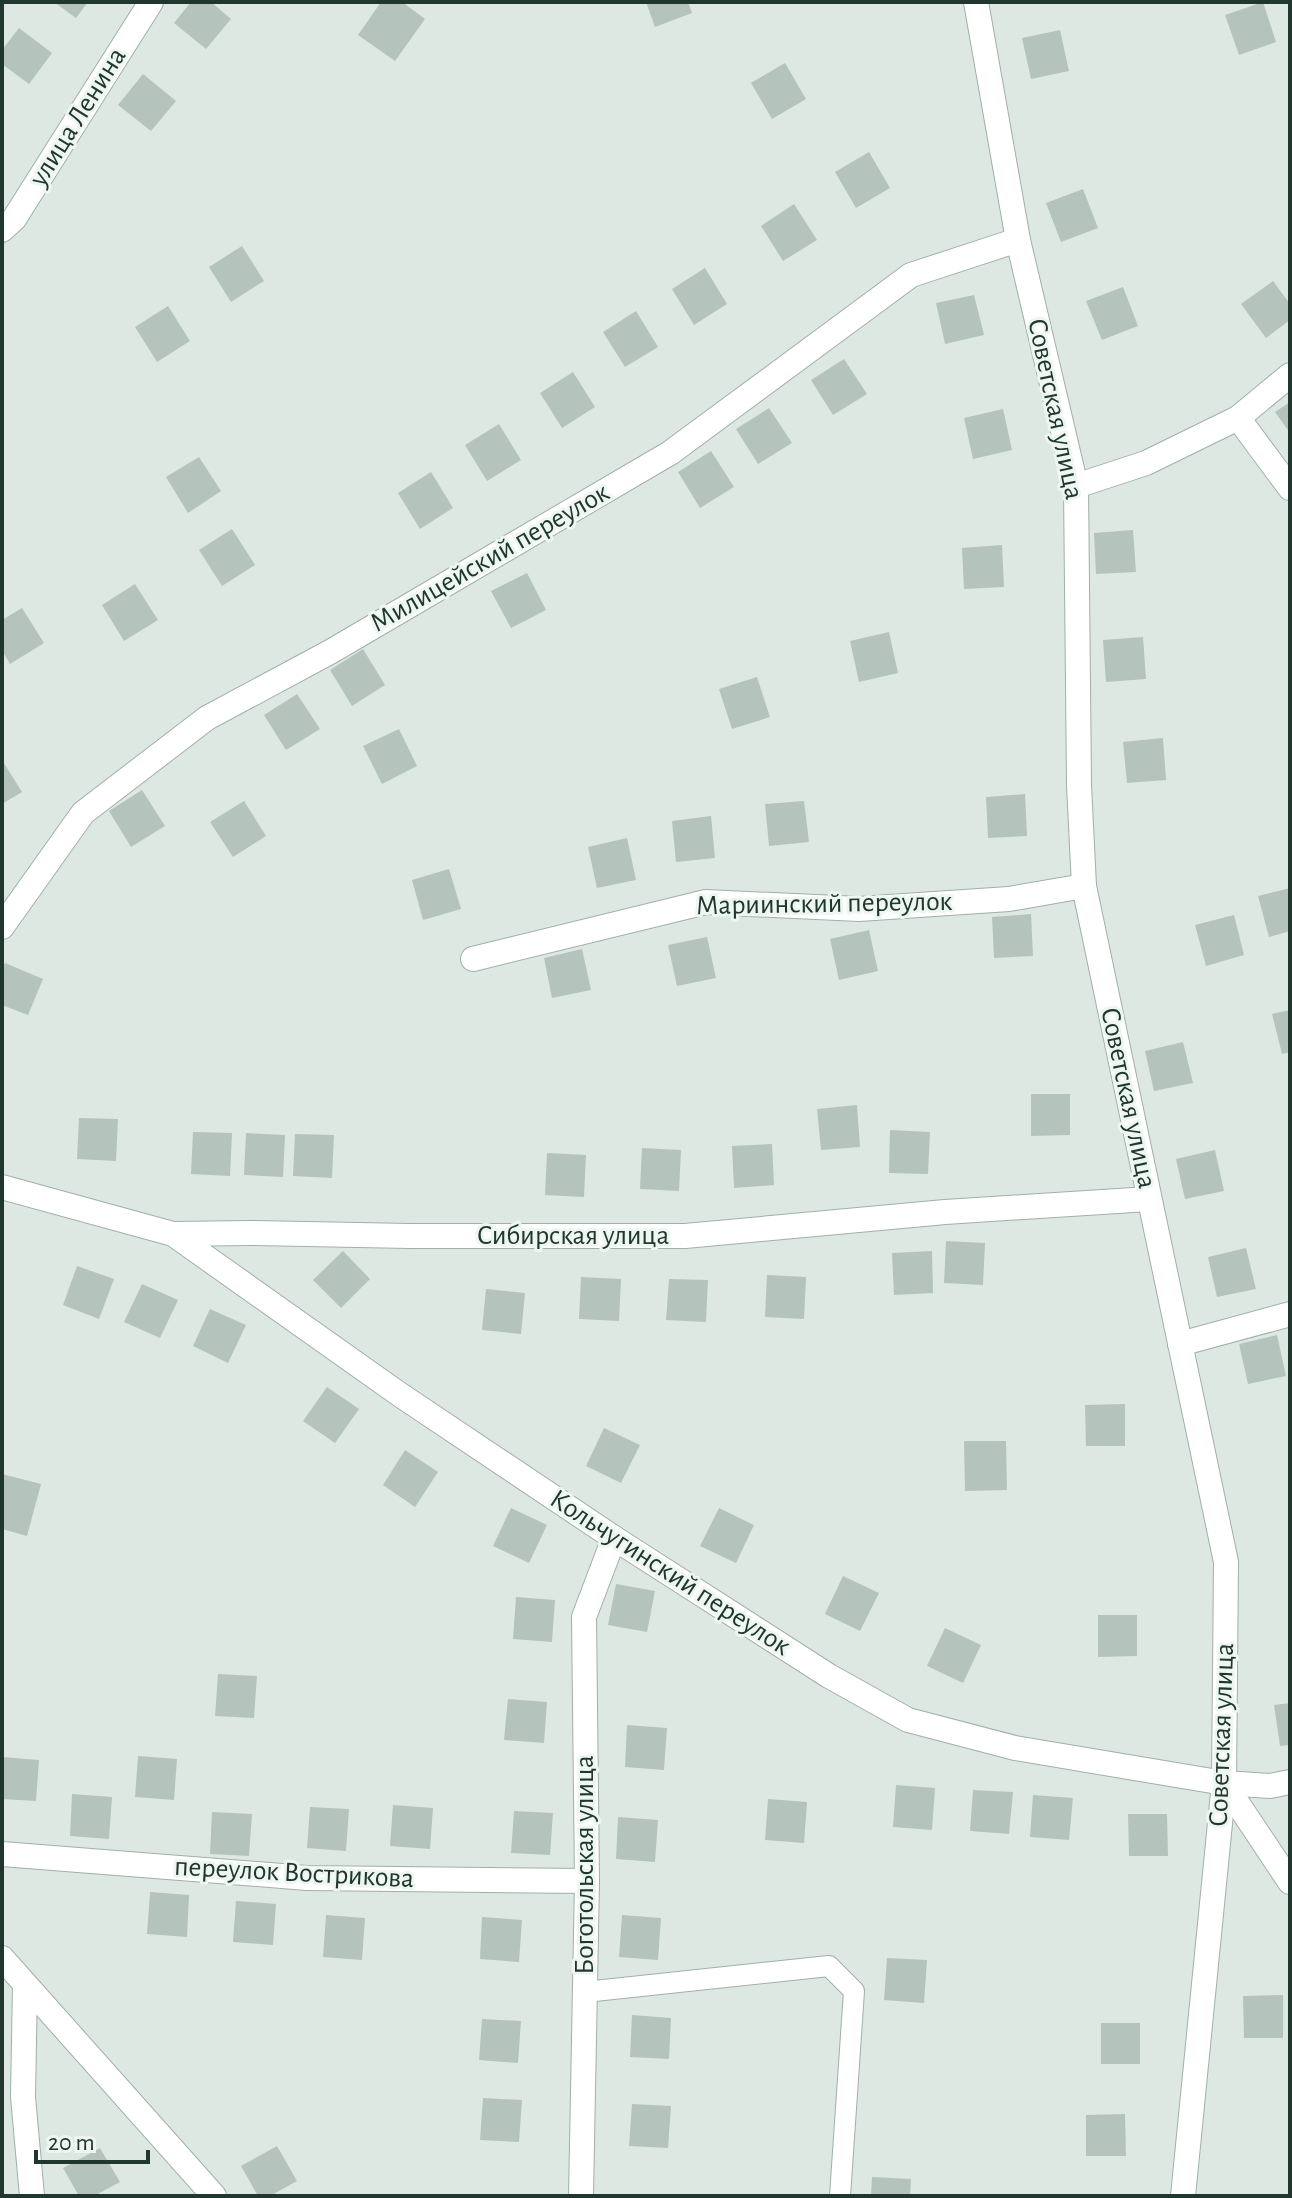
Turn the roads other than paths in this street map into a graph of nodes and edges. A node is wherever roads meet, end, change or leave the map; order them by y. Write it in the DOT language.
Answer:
graph roads {
  1 [pos="151,2"];
  2 [pos="976,2"];
  3 [pos="2,230"];
  4 [pos="1018,240"];
  5 [pos="1290,375"];
  6 [pos="1238,418"];
  7 [pos="1076,486"];
  8 [pos="1290,488"];
  9 [pos="1084,886"];
  10 [pos="2,927"];
  11 [pos="473,959"];
  12 [pos="2,1187"];
  13 [pos="1149,1199"];
  14 [pos="173,1234"];
  15 [pos="1290,1314"];
  16 [pos="1180,1344"];
  17 [pos="614,1538"];
  18 [pos="1290,1782"];
  19 [pos="1224,1783"];
  20 [pos="2,1854"];
  21 [pos="587,1881"];
  22 [pos="1290,1882"];
  23 [pos="2,1958"];
  24 [pos="25,1985"];
  25 [pos="585,1992"];
  26 [pos="32,2196"];
  27 [pos="214,2196"];
  28 [pos="581,2196"];
  29 [pos="840,2196"];
  30 [pos="1183,2196"];
  1 -- 3 [label="street, улица Ленина"];
  2 -- 4 [label="street, Советская улица"];
  4 -- 7 [label="street, Советская улица"];
  4 -- 10 [label="street, Милицейский переулок"];
  5 -- 6 [label="street"];
  6 -- 7 [label="street"];
  6 -- 8 [label="street"];
  7 -- 9 [label="street, Советская улица"];
  9 -- 11 [label="street, Мариинский переулок"];
  9 -- 13 [label="street, Советская улица"];
  12 -- 14 [label="street, Сибирская улица"];
  13 -- 14 [label="street, Сибирская улица"];
  13 -- 16 [label="street, Советская улица"];
  14 -- 17 [label="street, Кольчугинский переулок"];
  15 -- 16 [label="street"];
  16 -- 19 [label="street, Советская улица"];
  17 -- 19 [label="street, Кольчугинский переулок"];
  17 -- 21 [label="street, Боготольская улица"];
  18 -- 19 [label="street, Кольчугинский переулок"];
  19 -- 22 [label="street"];
  19 -- 30 [label="street, Советская улица"];
  20 -- 21 [label="street, переулок Вострикова"];
  21 -- 25 [label="street, Боготольская улица"];
  23 -- 24 [label="street"];
  24 -- 26 [label="street"];
  24 -- 27 [label="street"];
  25 -- 28 [label="street, Боготольская улица"];
  25 -- 29 [label="lane"];
}
